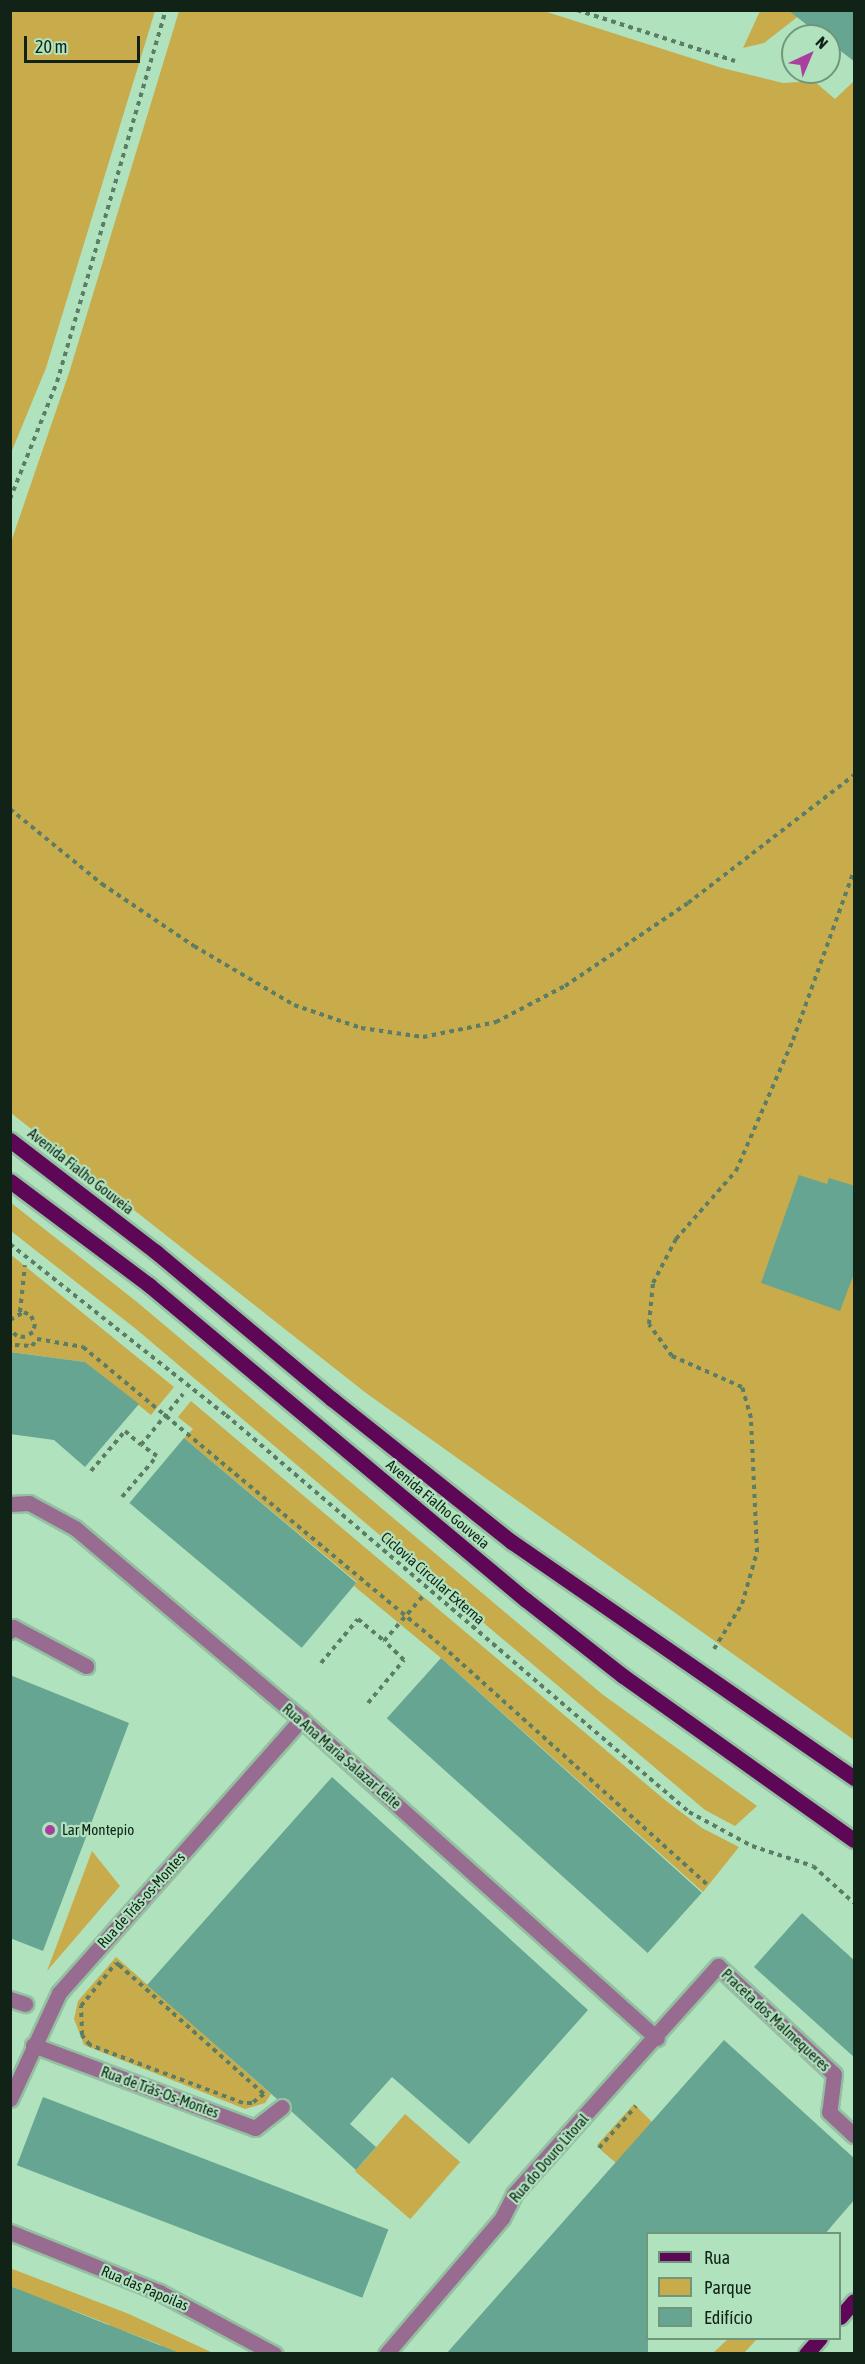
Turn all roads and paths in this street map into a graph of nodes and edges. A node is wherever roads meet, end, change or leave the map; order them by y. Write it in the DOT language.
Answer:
graph roads {
  1 [pos="166,10"];
  2 [pos="577,10"];
  3 [pos="735,61"];
  4 [pos="10,499"];
  5 [pos="855,776"];
  6 [pos="10,809"];
  7 [pos="855,871"];
  8 [pos="10,1140"];
  9 [pos="10,1181"];
  10 [pos="10,1244"];
  11 [pos="25,1265"];
  12 [pos="20,1312"];
  13 [pos="10,1320"];
  14 [pos="10,1330"];
  15 [pos="33,1332"];
  16 [pos="17,1336"];
  17 [pos="37,1339"];
  18 [pos="13,1345"];
  19 [pos="183,1394"];
  20 [pos="166,1416"];
  21 [pos="141,1445"];
  22 [pos="91,1471"];
  23 [pos="122,1497"];
  24 [pos="10,1504"];
  25 [pos="423,1596"];
  26 [pos="405,1617"];
  27 [pos="10,1631"];
  28 [pos="384,1641"];
  29 [pos="321,1663"];
  30 [pos="86,1666"];
  31 [pos="697,1671"];
  32 [pos="368,1702"];
  33 [pos="301,1719"];
  34 [pos="855,1778"];
  35 [pos="855,1840"];
  36 [pos="709,1886"];
  37 [pos="855,1903"];
  38 [pos="119,1965"];
  39 [pos="718,1966"];
  40 [pos="657,2038"];
  41 [pos="33,2045"];
  42 [pos="10,2099"];
  43 [pos="636,2106"];
  44 [pos="282,2107"];
  45 [pos="855,2135"];
  46 [pos="599,2148"];
  47 [pos="10,2232"];
  48 [pos="855,2301"];
  49 [pos="841,2316"];
  50 [pos="818,2340"];
  51 [pos="274,2354"];
  52 [pos="386,2354"];
  53 [pos="806,2354"];
  1 -- 4 [label="path"];
  2 -- 3 [label="path"];
  5 -- 6 [label="path"];
  7 -- 31 [label="path"];
  8 -- 31 [label="main road, Avenida Fialho Gouveia"];
  9 -- 35 [label="main road, Avenida Fialho Gouveia"];
  10 -- 37 [label="path, Ciclovia Circular Externa"];
  11 -- 12 [label="path"];
  12 -- 13 [label="path"];
  12 -- 15 [label="path"];
  14 -- 16 [label="path"];
  15 -- 16 [label="path"];
  15 -- 17 [label="path"];
  16 -- 18 [label="path"];
  17 -- 18 [label="path"];
  17 -- 20 [label="path"];
  19 -- 20 [label="path"];
  20 -- 21 [label="path"];
  20 -- 26 [label="path"];
  21 -- 22 [label="path"];
  21 -- 23 [label="path"];
  24 -- 33 [label="street, Rua Ana Maria Salazar Leite"];
  25 -- 26 [label="path"];
  26 -- 28 [label="path"];
  26 -- 36 [label="path"];
  27 -- 30 [label="street"];
  28 -- 29 [label="path"];
  28 -- 32 [label="path"];
  31 -- 34 [label="main road, Avenida Fialho Gouveia"];
  33 -- 40 [label="street, Rua Ana Maria Salazar Leite"];
  33 -- 41 [label="street, Rua de Trás-os-Montes"];
  38 -- 38 [label="path"];
  39 -- 40 [label="street, Rua do Douro Litoral"];
  39 -- 45 [label="street, Praceta dos Malmequeres"];
  40 -- 52 [label="street, Rua do Douro Litoral"];
  41 -- 42 [label="street, Rua de Trás-os-Montes"];
  41 -- 44 [label="street, Rua de Trás-Os-Montes"];
  43 -- 46 [label="path"];
  47 -- 51 [label="street, Rua das Papoilas"];
  48 -- 49 [label="main road"];
  50 -- 53 [label="main road"];
}
